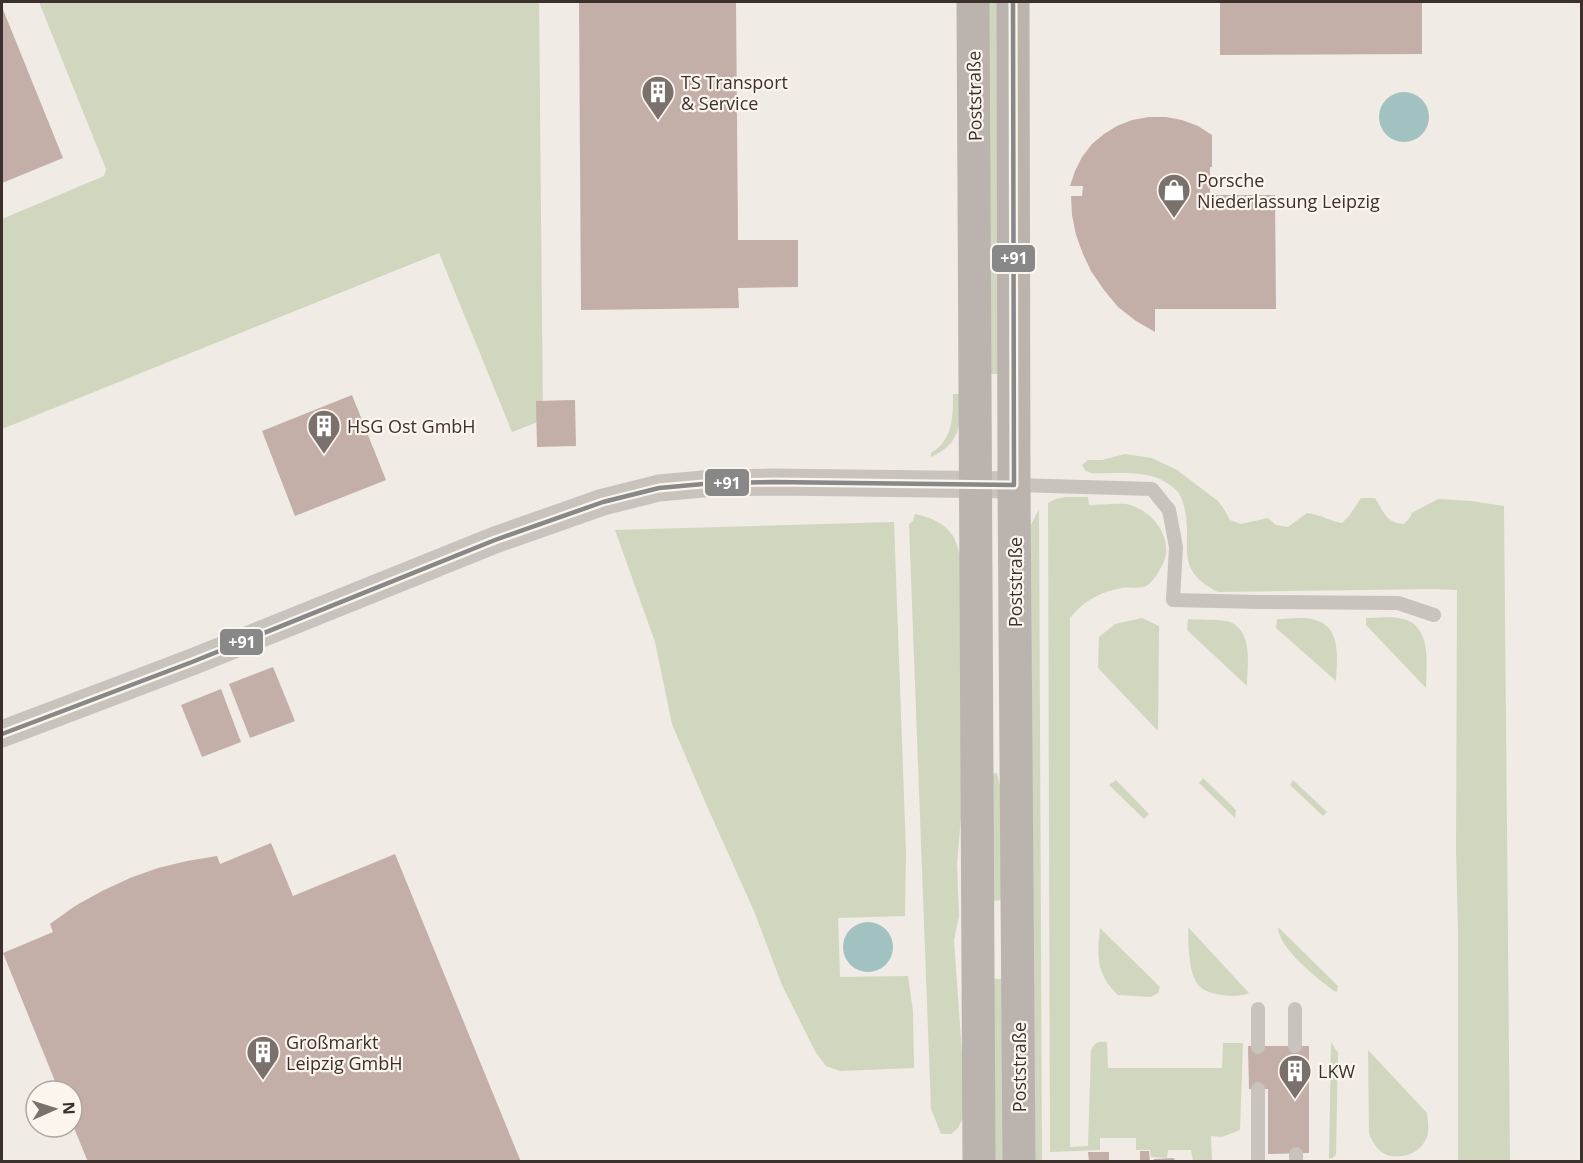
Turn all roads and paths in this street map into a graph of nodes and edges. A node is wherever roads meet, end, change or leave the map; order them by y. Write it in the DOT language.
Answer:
graph roads {
  1 [pos="974,2"];
  2 [pos="1013,2"];
  3 [pos="1014,484"];
  4 [pos="976,485"];
  5 [pos="1434,615"];
  6 [pos="2,734"];
  7 [pos="1258,1009"];
  8 [pos="1295,1009"];
  9 [pos="1295,1046"];
  10 [pos="1258,1047"];
  11 [pos="1258,1089"];
  12 [pos="979,1161"];
  13 [pos="1019,1161"];
  14 [pos="1258,1161"];
  1 -- 4 [label="street, Poststraße"];
  2 -- 3 [label="street, Poststraße"];
  3 -- 4 [label="street"];
  3 -- 5 [label="lane"];
  3 -- 13 [label="street, Poststraße"];
  4 -- 6 [label="street"];
  4 -- 12 [label="street, Poststraße"];
  7 -- 10 [label="lane"];
  8 -- 9 [label="lane"];
  11 -- 14 [label="lane"];
}
